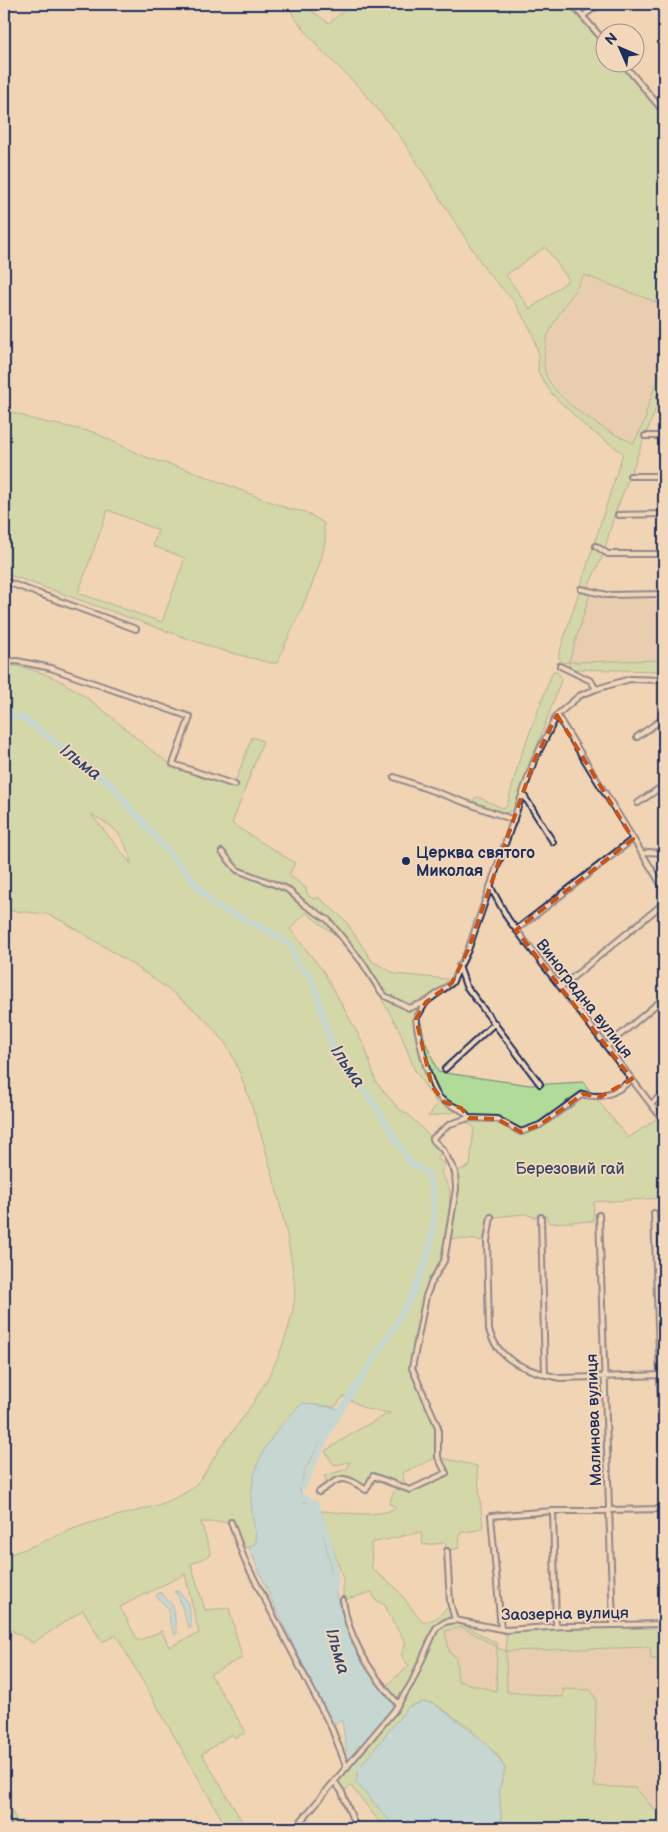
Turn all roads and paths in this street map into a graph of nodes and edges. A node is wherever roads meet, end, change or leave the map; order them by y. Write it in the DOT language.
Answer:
graph roads {
  1 [pos="572,4"];
  2 [pos="599,4"];
  3 [pos="583,16"];
  4 [pos="596,31"];
  5 [pos="630,72"];
  6 [pos="664,112"];
  7 [pos="645,436"];
  8 [pos="664,436"];
  9 [pos="630,476"];
  10 [pos="664,476"];
  11 [pos="664,514"];
  12 [pos="618,515"];
  13 [pos="596,546"];
  14 [pos="664,554"];
  15 [pos="4,581"];
  16 [pos="581,589"];
  17 [pos="664,594"];
  18 [pos="136,629"];
  19 [pos="4,662"];
  20 [pos="560,666"];
  21 [pos="664,680"];
  22 [pos="596,689"];
  23 [pos="557,715"];
  24 [pos="664,718"];
  25 [pos="636,737"];
  26 [pos="394,777"];
  27 [pos="235,785"];
  28 [pos="664,785"];
  29 [pos="523,794"];
  30 [pos="638,803"];
  31 [pos="514,820"];
  32 [pos="633,838"];
  33 [pos="553,842"];
  34 [pos="222,852"];
  35 [pos="643,854"];
  36 [pos="664,854"];
  37 [pos="491,888"];
  38 [pos="664,889"];
  39 [pos="664,903"];
  40 [pos="516,930"];
  41 [pos="459,966"];
  42 [pos="561,987"];
  43 [pos="664,998"];
  44 [pos="426,1002"];
  45 [pos="495,1023"];
  46 [pos="607,1046"];
  47 [pos="445,1069"];
  48 [pos="632,1079"];
  49 [pos="540,1084"];
  50 [pos="664,1093"];
  51 [pos="651,1104"];
  52 [pos="469,1118"];
  53 [pos="664,1121"];
  54 [pos="654,1213"];
  55 [pos="599,1214"];
  56 [pos="491,1217"];
  57 [pos="541,1217"];
  58 [pos="545,1375"];
  59 [pos="663,1375"];
  60 [pos="603,1378"];
  61 [pos="664,1490"];
  62 [pos="319,1492"];
  63 [pos="609,1509"];
  64 [pos="664,1509"];
  65 [pos="554,1511"];
  66 [pos="231,1522"];
  67 [pos="447,1551"];
  68 [pos="343,1600"];
  69 [pos="455,1620"];
  70 [pos="613,1624"];
  71 [pos="664,1624"];
  72 [pos="556,1626"];
  73 [pos="501,1629"];
  74 [pos="398,1704"];
  75 [pos="347,1768"];
  76 [pos="335,1782"];
  77 [pos="4,1818"];
  78 [pos="9,1828"];
  79 [pos="294,1828"];
  80 [pos="356,1828"];
  1 -- 3 [label="street"];
  2 -- 3 [label="street"];
  3 -- 4 [label="street"];
  5 -- 6 [label="street"];
  7 -- 8 [label="street"];
  9 -- 10 [label="street"];
  11 -- 12 [label="street"];
  13 -- 14 [label="street"];
  15 -- 18 [label="street"];
  16 -- 17 [label="street"];
  19 -- 27 [label="street"];
  20 -- 22 [label="street"];
  21 -- 22 [label="street"];
  22 -- 23 [label="street"];
  23 -- 29 [label="street"];
  23 -- 32 [label="street"];
  24 -- 25 [label="street"];
  26 -- 31 [label="street"];
  28 -- 30 [label="street"];
  29 -- 31 [label="street"];
  29 -- 33 [label="street"];
  31 -- 37 [label="street"];
  32 -- 35 [label="street"];
  32 -- 40 [label="street"];
  34 -- 44 [label="street"];
  35 -- 36 [label="street"];
  35 -- 38 [label="street"];
  37 -- 40 [label="street, Виноградна вулиця"];
  37 -- 41 [label="street"];
  39 -- 42 [label="street"];
  40 -- 42 [label="street, Виноградна вулиця"];
  41 -- 44 [label="street"];
  41 -- 45 [label="street"];
  42 -- 46 [label="street, Виноградна вулиця"];
  43 -- 46 [label="street"];
  44 -- 52 [label="street"];
  45 -- 47 [label="street"];
  45 -- 49 [label="street"];
  46 -- 48 [label="street, Виноградна вулиця"];
  48 -- 51 [label="street, Виноградна вулиця"];
  48 -- 52 [label="street"];
  50 -- 51 [label="street"];
  51 -- 53 [label="street, Виноградна вулиця"];
  52 -- 62 [label="street"];
  54 -- 59 [label="street"];
  55 -- 60 [label="street, Малинова вулиця"];
  56 -- 58 [label="street"];
  57 -- 58 [label="street"];
  58 -- 60 [label="street"];
  59 -- 60 [label="street"];
  59 -- 61 [label="street"];
  60 -- 63 [label="street, Малинова вулиця"];
  63 -- 64 [label="street"];
  63 -- 65 [label="street"];
  63 -- 70 [label="street, Малинова вулиця"];
  65 -- 72 [label="street"];
  65 -- 73 [label="street"];
  66 -- 75 [label="street"];
  67 -- 69 [label="street"];
  68 -- 74 [label="street"];
  69 -- 73 [label="street, Заозерна вулиця"];
  69 -- 74 [label="street"];
  70 -- 71 [label="street, Заозерна вулиця"];
  70 -- 72 [label="street, Заозерна вулиця"];
  72 -- 73 [label="street, Заозерна вулиця"];
  74 -- 75 [label="street"];
  75 -- 76 [label="street"];
  76 -- 79 [label="street"];
  76 -- 80 [label="street"];
  77 -- 78 [label="street"];
}
